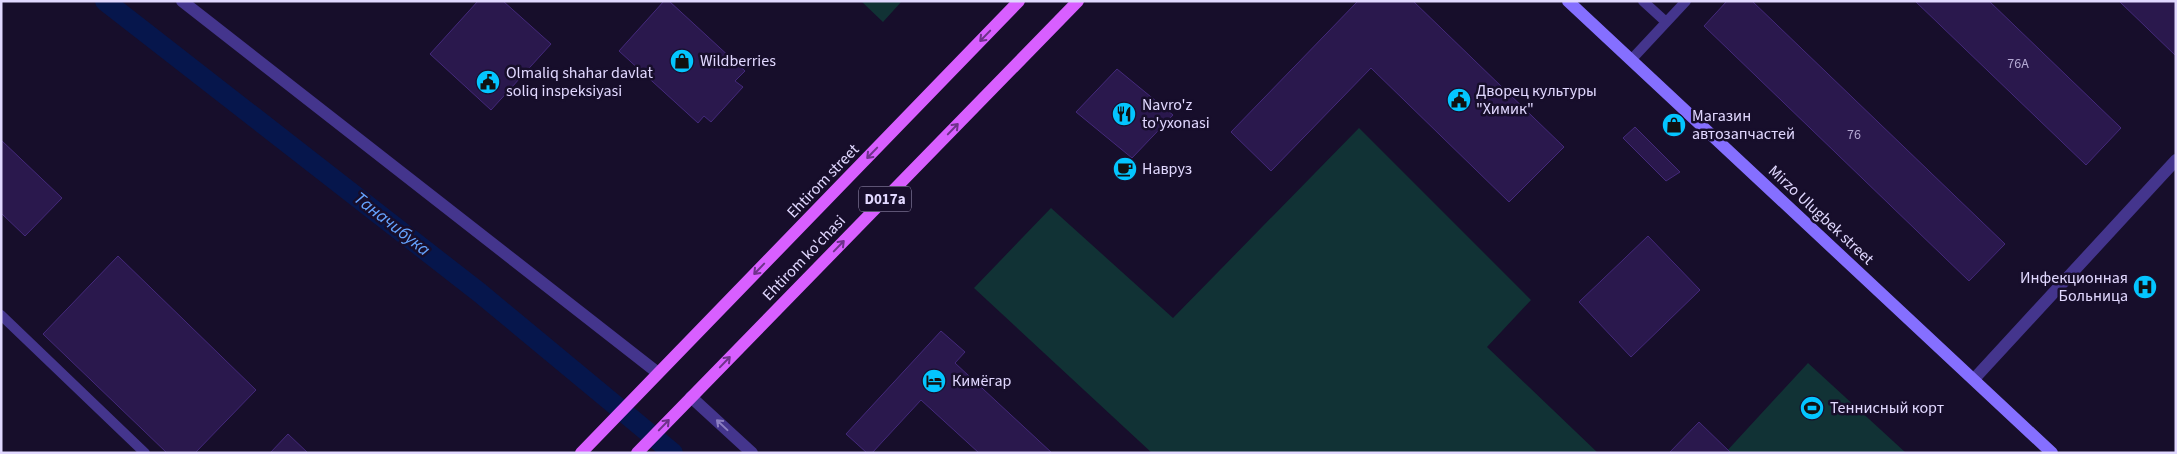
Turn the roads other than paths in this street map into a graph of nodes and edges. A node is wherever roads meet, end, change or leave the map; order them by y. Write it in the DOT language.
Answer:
graph roads {
  1 [pos="182,1"];
  2 [pos="1020,1"];
  3 [pos="1078,1"];
  4 [pos="1568,1"];
  5 [pos="1643,1"];
  6 [pos="1686,1"];
  7 [pos="1666,22"];
  8 [pos="1631,60"];
  9 [pos="2176,160"];
  10 [pos="1,315"];
  11 [pos="654,378"];
  12 [pos="1974,379"];
  13 [pos="691,397"];
  14 [pos="145,453"];
  15 [pos="581,453"];
  16 [pos="637,453"];
  17 [pos="752,453"];
  18 [pos="2052,453"];
  1 -- 11 [label="street"];
  2 -- 11 [label="main road, Ehtirom street / D017a, one-way"];
  13 -- 3 [label="main road, Ehtirom ko'chasi / D017a, one-way"];
  4 -- 8 [label="main road, Mirzo Ulugbek street"];
  5 -- 7 [label="lane"];
  6 -- 7 [label="lane"];
  7 -- 8 [label="lane"];
  8 -- 12 [label="main road, Mirzo Ulugbek street"];
  9 -- 12 [label="street"];
  10 -- 14 [label="lane"];
  11 -- 15 [label="main road, D017a"];
  12 -- 18 [label="main road, Mirzo Ulugbek street"];
  16 -- 13 [label="main road, Ehtirom ko'chasi / D017a, one-way"];
  17 -- 13 [label="street, one-way"];
}
